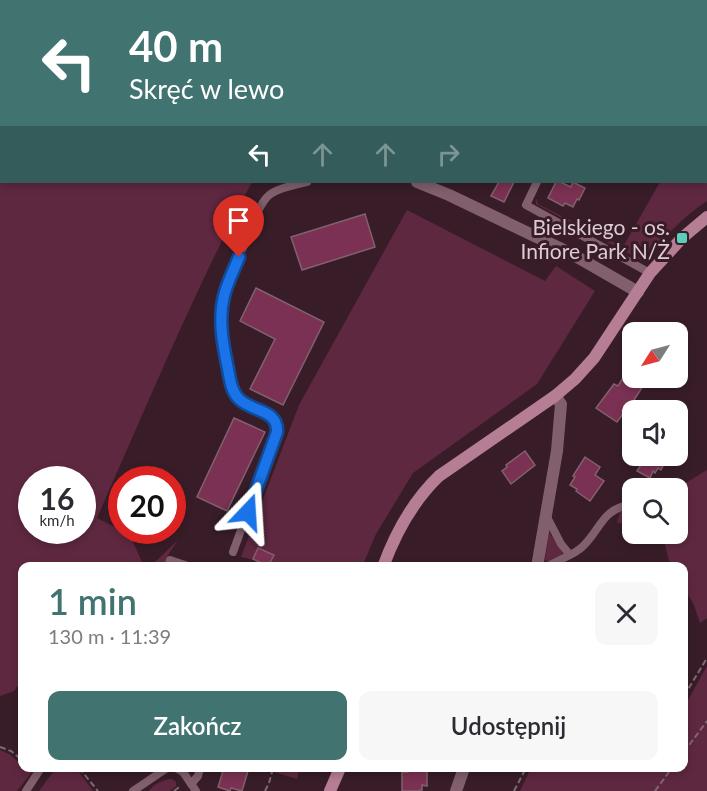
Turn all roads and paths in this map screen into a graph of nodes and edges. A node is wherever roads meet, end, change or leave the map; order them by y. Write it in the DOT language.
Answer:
graph roads {
  1 [pos="303,183"];
  2 [pos="419,183"];
  3 [pos="537,183"];
  4 [pos="707,217"];
  5 [pos="650,273"];
  6 [pos="638,292"];
  7 [pos="555,396"];
  8 [pos="622,506"];
  9 [pos="547,517"];
  10 [pos="233,552"];
  11 [pos="570,555"];
  12 [pos="385,562"];
  13 [pos="538,562"];
  14 [pos="556,562"];
  15 [pos="707,658"];
  16 [pos="688,689"];
  17 [pos="707,721"];
  18 [pos="0,747"];
  19 [pos="688,747"];
  20 [pos="18,757"];
  21 [pos="38,772"];
  22 [pos="82,772"];
  23 [pos="161,772"];
  24 [pos="183,772"];
  25 [pos="199,772"];
  26 [pos="272,772"];
  27 [pos="338,772"];
  28 [pos="463,772"];
  29 [pos="523,772"];
  30 [pos="669,772"];
  31 [pos="194,787"];
  32 [pos="26,791"];
  33 [pos="98,791"];
  34 [pos="134,791"];
  35 [pos="265,791"];
  36 [pos="330,791"];
  37 [pos="456,791"];
  38 [pos="514,791"];
  39 [pos="655,791"];
  1 -- 10 [label="lane"];
  2 -- 6 [label="street"];
  3 -- 5 [label="lane"];
  4 -- 5 [label="street"];
  5 -- 6 [label="street"];
  6 -- 7 [label="street"];
  7 -- 9 [label="street"];
  7 -- 12 [label="street"];
  8 -- 11 [label="lane"];
  9 -- 11 [label="lane"];
  9 -- 13 [label="street"];
  11 -- 14 [label="lane"];
  15 -- 16 [label="path"];
  17 -- 19 [label="path"];
  18 -- 20 [label="path"];
  21 -- 32 [label="lane"];
  22 -- 33 [label="path"];
  23 -- 34 [label="lane"];
  24 -- 31 [label="lane"];
  25 -- 31 [label="lane"];
  26 -- 35 [label="path"];
  27 -- 36 [label="street"];
  28 -- 37 [label="street"];
  29 -- 38 [label="path"];
  30 -- 39 [label="path"];
}
